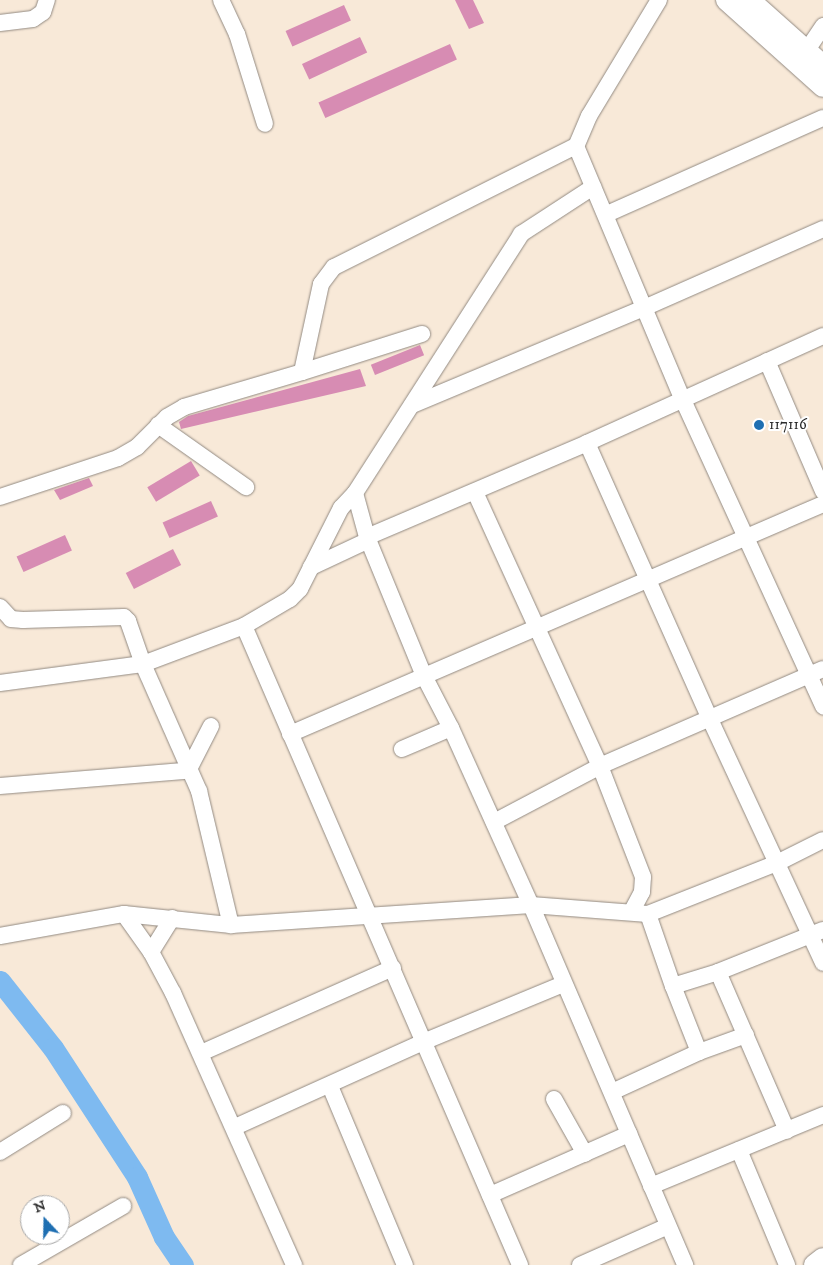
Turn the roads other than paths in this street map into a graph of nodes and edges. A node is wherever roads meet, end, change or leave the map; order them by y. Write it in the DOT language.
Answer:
graph roads {
  1 [pos="48,0"];
  2 [pos="221,0"];
  3 [pos="659,0"];
  4 [pos="726,0"];
  5 [pos="750,0"];
  6 [pos="0,23"];
  7 [pos="823,26"];
  8 [pos="807,50"];
  9 [pos="823,65"];
  10 [pos="823,87"];
  11 [pos="823,118"];
  12 [pos="265,124"];
  13 [pos="576,146"];
  14 [pos="593,187"];
  15 [pos="607,214"];
  16 [pos="823,229"];
  17 [pos="644,308"];
  18 [pos="422,334"];
  19 [pos="823,336"];
  20 [pos="767,361"];
  21 [pos="302,372"];
  22 [pos="683,400"];
  23 [pos="412,405"];
  24 [pos="158,425"];
  25 [pos="587,443"];
  26 [pos="246,487"];
  27 [pos="823,491"];
  28 [pos="475,492"];
  29 [pos="355,493"];
  30 [pos="0,497"];
  31 [pos="823,504"];
  32 [pos="744,537"];
  33 [pos="368,539"];
  34 [pos="311,568"];
  35 [pos="650,581"];
  36 [pos="0,607"];
  37 [pos="244,626"];
  38 [pos="538,629"];
  39 [pos="143,664"];
  40 [pos="816,672"];
  41 [pos="424,676"];
  42 [pos="0,683"];
  43 [pos="823,706"];
  44 [pos="708,717"];
  45 [pos="211,726"];
  46 [pos="451,728"];
  47 [pos="290,734"];
  48 [pos="402,749"];
  49 [pos="600,766"];
  50 [pos="190,767"];
  51 [pos="0,786"];
  52 [pos="494,822"];
  53 [pos="823,840"];
  54 [pos="777,863"];
  55 [pos="531,905"];
  56 [pos="640,913"];
  57 [pos="124,914"];
  58 [pos="371,914"];
  59 [pos="172,918"];
  60 [pos="231,925"];
  61 [pos="817,932"];
  62 [pos="0,936"];
  63 [pos="151,952"];
  64 [pos="823,963"];
  65 [pos="393,968"];
  66 [pos="718,972"];
  67 [pos="563,984"];
  68 [pos="673,986"];
  69 [pos="746,1035"];
  70 [pos="423,1042"];
  71 [pos="699,1052"];
  72 [pos="201,1053"];
  73 [pos="330,1086"];
  74 [pos="612,1092"];
  75 [pos="554,1099"];
  76 [pos="63,1113"];
  77 [pos="823,1115"];
  78 [pos="234,1127"];
  79 [pos="787,1131"];
  80 [pos="629,1134"];
  81 [pos="739,1150"];
  82 [pos="0,1152"];
  83 [pos="585,1154"];
  84 [pos="651,1186"];
  85 [pos="490,1195"];
  86 [pos="123,1206"];
  87 [pos="668,1226"];
  88 [pos="823,1258"];
  89 [pos="21,1265"];
  90 [pos="294,1265"];
  91 [pos="405,1265"];
  92 [pos="520,1265"];
  93 [pos="580,1265"];
  94 [pos="685,1265"];
  95 [pos="787,1265"];
  96 [pos="814,1265"];
  1 -- 6 [label="street"];
  2 -- 12 [label="street"];
  3 -- 13 [label="street"];
  4 -- 10 [label="main road"];
  5 -- 8 [label="main road"];
  7 -- 8 [label="street"];
  8 -- 9 [label="main road"];
  11 -- 15 [label="street"];
  13 -- 14 [label="street"];
  13 -- 21 [label="street"];
  14 -- 15 [label="street"];
  14 -- 23 [label="street"];
  15 -- 17 [label="street"];
  16 -- 17 [label="street"];
  17 -- 22 [label="street"];
  17 -- 23 [label="street"];
  18 -- 21 [label="street"];
  19 -- 20 [label="street"];
  20 -- 22 [label="street"];
  20 -- 27 [label="street"];
  21 -- 24 [label="street"];
  22 -- 25 [label="street"];
  22 -- 32 [label="street"];
  23 -- 29 [label="street"];
  24 -- 26 [label="street"];
  24 -- 30 [label="street"];
  25 -- 28 [label="street"];
  25 -- 35 [label="street"];
  28 -- 33 [label="street"];
  28 -- 38 [label="street"];
  29 -- 33 [label="street"];
  29 -- 34 [label="street"];
  31 -- 32 [label="street"];
  32 -- 35 [label="street"];
  32 -- 40 [label="street"];
  33 -- 34 [label="street"];
  33 -- 41 [label="street"];
  34 -- 37 [label="street"];
  35 -- 38 [label="street"];
  35 -- 44 [label="street"];
  36 -- 39 [label="street"];
  37 -- 39 [label="street"];
  37 -- 47 [label="street"];
  38 -- 41 [label="street"];
  38 -- 49 [label="street"];
  39 -- 42 [label="street"];
  39 -- 50 [label="street"];
  40 -- 43 [label="street"];
  40 -- 44 [label="street"];
  41 -- 46 [label="street"];
  41 -- 47 [label="street"];
  44 -- 49 [label="street"];
  44 -- 54 [label="street"];
  45 -- 50 [label="street"];
  46 -- 48 [label="street"];
  46 -- 52 [label="street"];
  47 -- 58 [label="street"];
  49 -- 52 [label="street"];
  49 -- 56 [label="street"];
  50 -- 51 [label="street"];
  50 -- 60 [label="street"];
  52 -- 55 [label="street"];
  53 -- 54 [label="street"];
  54 -- 56 [label="street"];
  54 -- 61 [label="street"];
  55 -- 56 [label="street"];
  55 -- 58 [label="street"];
  55 -- 67 [label="street"];
  56 -- 68 [label="street"];
  57 -- 59 [label="street"];
  57 -- 62 [label="street"];
  57 -- 63 [label="street"];
  58 -- 60 [label="street"];
  58 -- 65 [label="street"];
  59 -- 60 [label="street"];
  59 -- 63 [label="street"];
  61 -- 64 [label="street"];
  61 -- 66 [label="street"];
  63 -- 72 [label="street"];
  65 -- 70 [label="street"];
  65 -- 72 [label="street"];
  66 -- 68 [label="street"];
  66 -- 69 [label="street"];
  67 -- 70 [label="street"];
  67 -- 74 [label="street"];
  68 -- 71 [label="street"];
  69 -- 71 [label="street"];
  69 -- 79 [label="street"];
  70 -- 73 [label="street"];
  70 -- 85 [label="street"];
  71 -- 74 [label="street"];
  72 -- 78 [label="street"];
  73 -- 78 [label="street"];
  73 -- 91 [label="street"];
  74 -- 80 [label="street"];
  75 -- 83 [label="street"];
  76 -- 82 [label="street"];
  77 -- 79 [label="street"];
  78 -- 90 [label="street"];
  79 -- 81 [label="street"];
  80 -- 83 [label="street"];
  80 -- 84 [label="street"];
  81 -- 84 [label="street"];
  81 -- 95 [label="street"];
  83 -- 85 [label="street"];
  84 -- 87 [label="street"];
  85 -- 92 [label="street"];
  86 -- 89 [label="street"];
  87 -- 93 [label="street"];
  87 -- 94 [label="street"];
  88 -- 96 [label="main road"];
}
